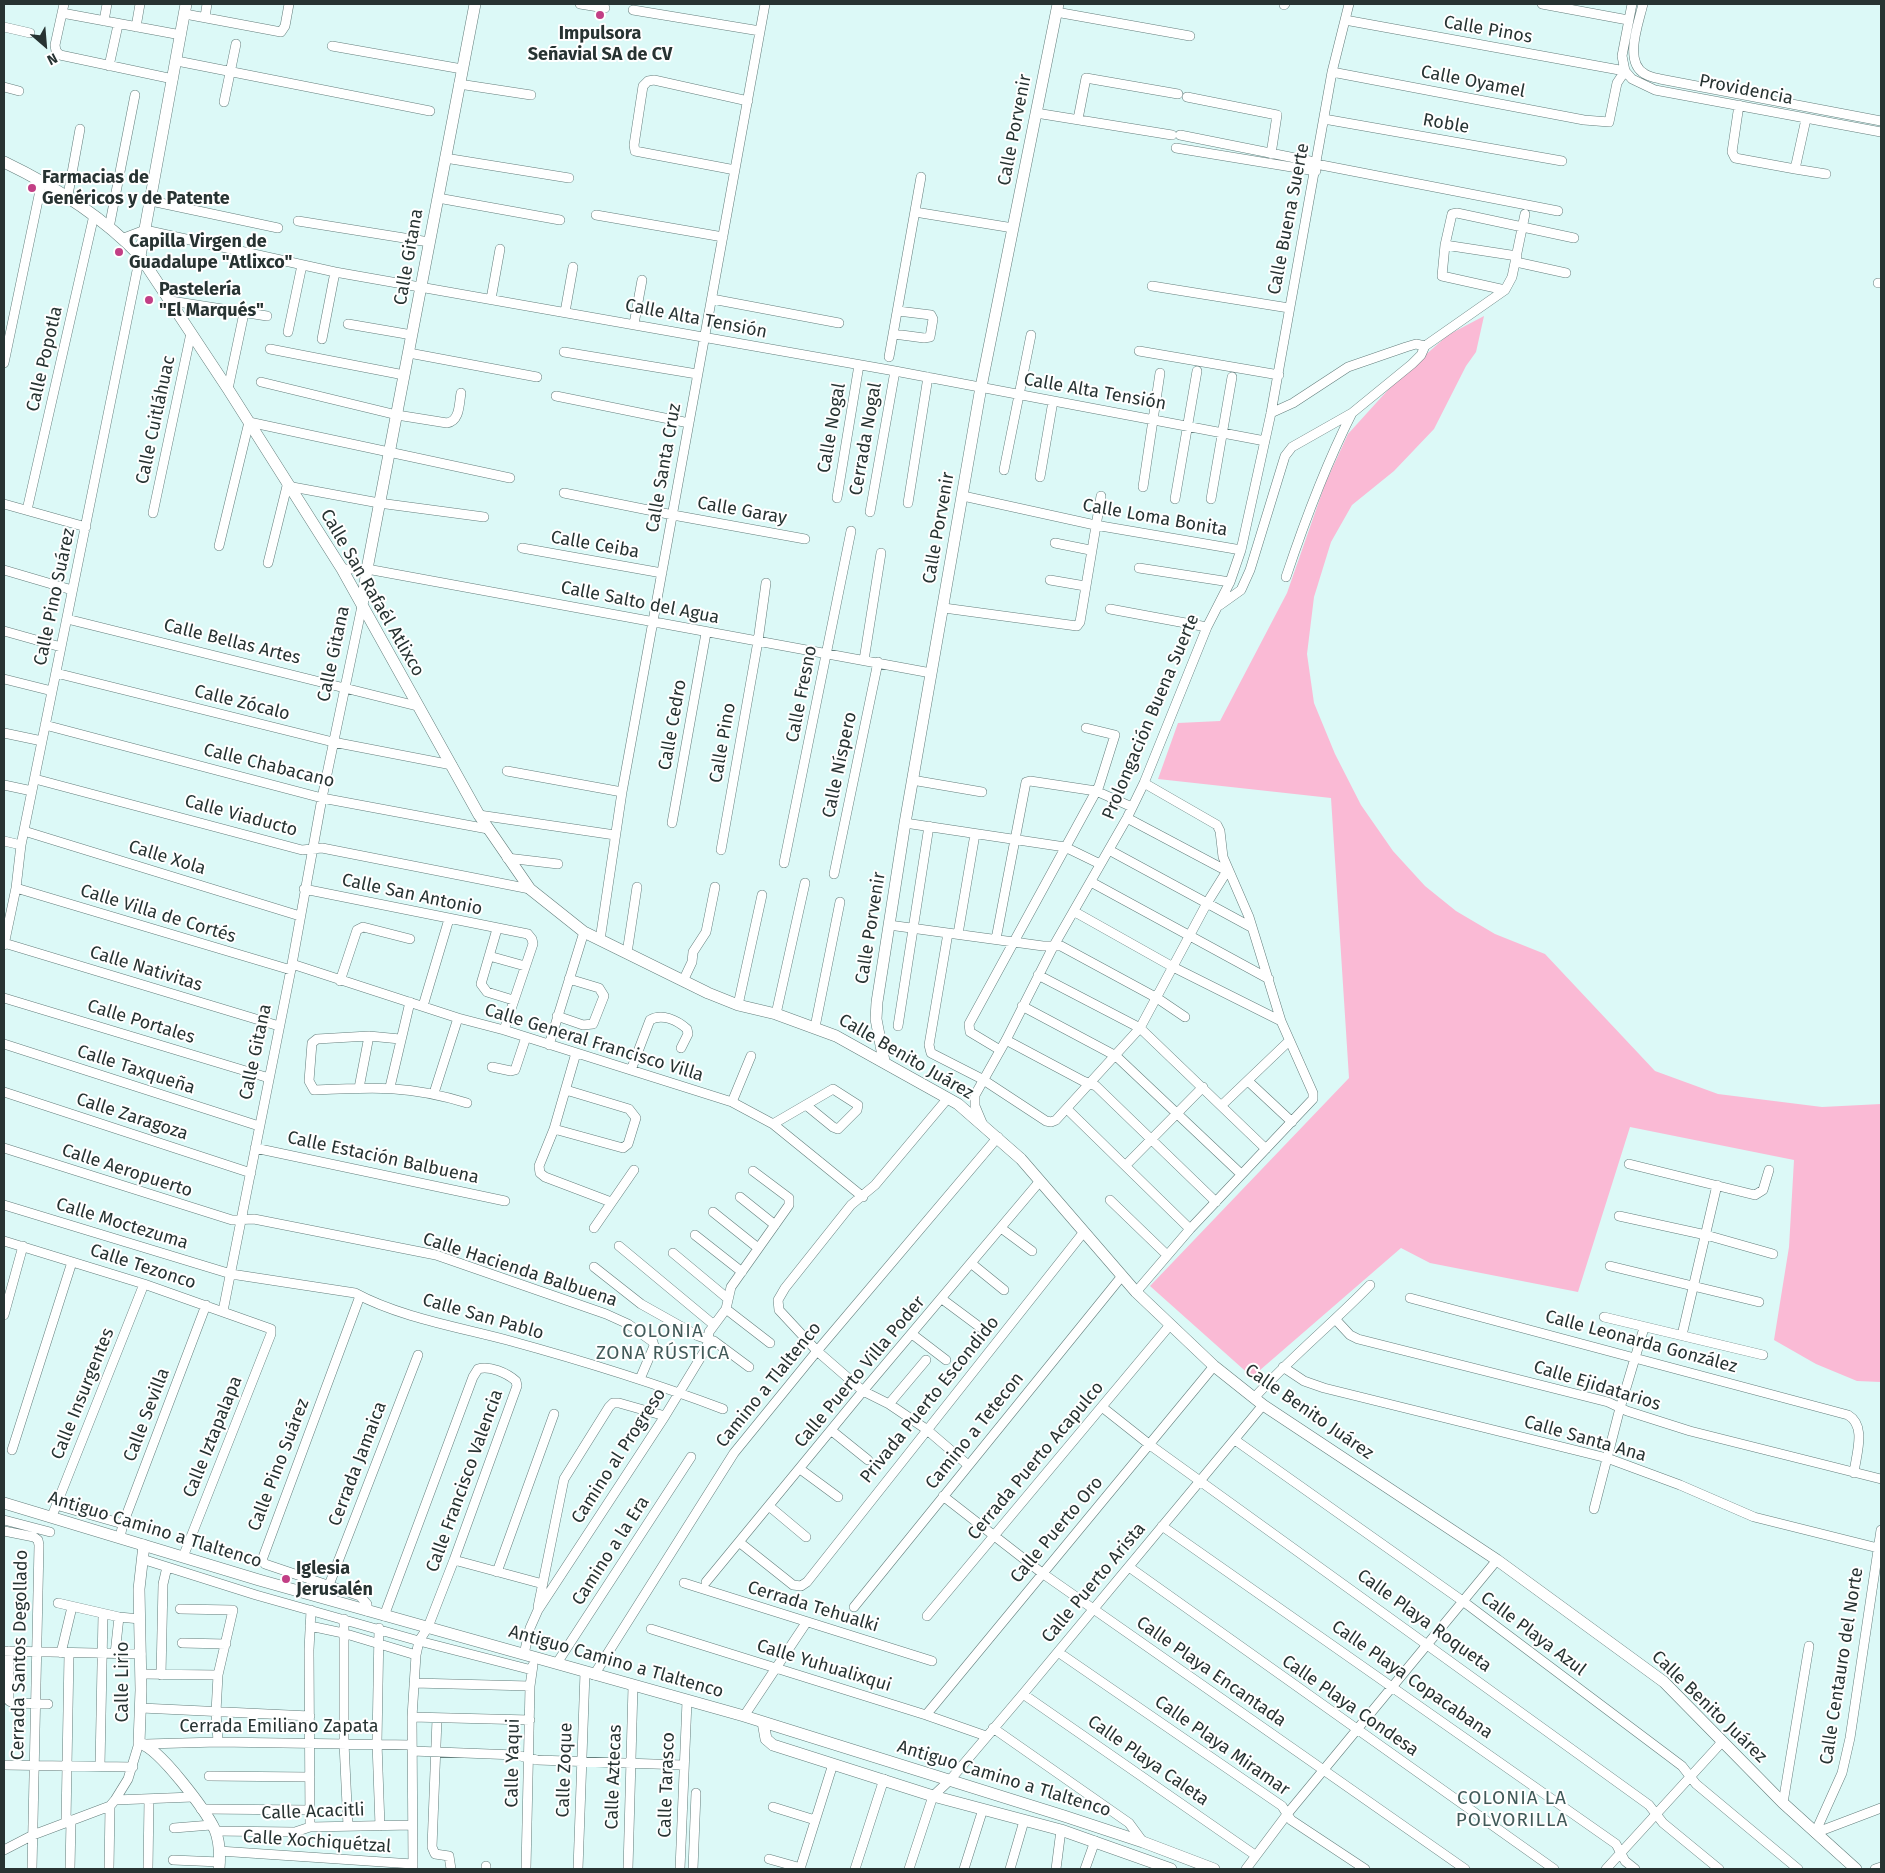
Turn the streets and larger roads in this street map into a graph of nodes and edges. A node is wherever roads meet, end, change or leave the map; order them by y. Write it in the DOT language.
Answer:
graph roads {
  1 [pos="107,4"];
  2 [pos="140,4"];
  3 [pos="207,4"];
  4 [pos="288,4"];
  5 [pos="475,4"];
  6 [pos="580,4"];
  7 [pos="765,4"];
  8 [pos="1348,4"];
  9 [pos="1542,4"];
  10 [pos="1632,4"];
  11 [pos="1644,4"];
  12 [pos="63,8"];
  13 [pos="605,8"];
  14 [pos="1057,8"];
  15 [pos="186,9"];
  16 [pos="633,10"];
  17 [pos="205,17"];
  18 [pos="1346,20"];
  19 [pos="1628,20"];
  20 [pos="104,21"];
  21 [pos="118,25"];
  22 [pos="4,27"];
  23 [pos="136,27"];
  24 [pos="760,31"];
  25 [pos="30,33"];
  26 [pos="181,35"];
  27 [pos="1190,36"];
  28 [pos="236,44"];
  29 [pos="332,46"];
  30 [pos="177,61"];
  31 [pos="109,66"];
  32 [pos="462,68"];
  33 [pos="1624,71"];
  34 [pos="230,72"];
  35 [pos="1332,72"];
  36 [pos="173,79"];
  37 [pos="459,84"];
  38 [pos="4,87"];
  39 [pos="19,91"];
  40 [pos="135,95"];
  41 [pos="530,95"];
  42 [pos="748,101"];
  43 [pos="224,102"];
  44 [pos="1739,105"];
  45 [pos="430,111"];
  46 [pos="1036,113"];
  47 [pos="1806,118"];
  48 [pos="1078,119"];
  49 [pos="1324,119"];
  50 [pos="1881,121"];
  51 [pos="80,129"];
  52 [pos="1881,132"];
  53 [pos="1176,148"];
  54 [pos="1271,154"];
  55 [pos="445,158"];
  56 [pos="1562,161"];
  57 [pos="4,162"];
  58 [pos="1316,168"];
  59 [pos="1795,169"];
  60 [pos="735,170"];
  61 [pos="1826,174"];
  62 [pos="921,177"];
  63 [pos="568,178"];
  64 [pos="42,181"];
  65 [pos="68,195"];
  66 [pos="438,198"];
  67 [pos="151,201"];
  68 [pos="1558,211"];
  69 [pos="915,212"];
  70 [pos="1525,214"];
  71 [pos="94,215"];
  72 [pos="596,215"];
  73 [pos="560,220"];
  74 [pos="298,221"];
  75 [pos="1523,226"];
  76 [pos="109,228"];
  77 [pos="278,228"];
  78 [pos="1013,228"];
  79 [pos="145,230"];
  80 [pos="723,237"];
  81 [pos="124,238"];
  82 [pos="1574,238"];
  83 [pos="429,242"];
  84 [pos="1445,245"];
  85 [pos="500,249"];
  86 [pos="140,256"];
  87 [pos="1516,259"];
  88 [pos="302,265"];
  89 [pos="573,266"];
  90 [pos="336,272"];
  91 [pos="1566,273"];
  92 [pos="642,280"];
  93 [pos="1152,286"];
  94 [pos="422,288"];
  95 [pos="1505,290"];
  96 [pos="491,299"];
  97 [pos="712,299"];
  98 [pos="171,301"];
  99 [pos="1289,308"];
  100 [pos="898,311"];
  101 [pos="565,312"];
  102 [pos="244,313"];
  103 [pos="267,316"];
  104 [pos="838,323"];
  105 [pos="348,324"];
  106 [pos="634,324"];
  107 [pos="288,332"];
  108 [pos="191,333"];
  109 [pos="894,334"];
  110 [pos="412,335"];
  111 [pos="1032,335"];
  112 [pos="704,337"];
  113 [pos="322,339"];
  114 [pos="1425,346"];
  115 [pos="270,348"];
  116 [pos="1139,351"];
  117 [pos="564,352"];
  118 [pos="409,353"];
  119 [pos="888,357"];
  120 [pos="4,363"];
  121 [pos="859,365"];
  122 [pos="895,371"];
  123 [pos="1197,371"];
  124 [pos="1160,373"];
  125 [pos="698,374"];
  126 [pos="404,375"];
  127 [pos="1278,375"];
  128 [pos="537,377"];
  129 [pos="928,377"];
  130 [pos="1232,378"];
  131 [pos="261,382"];
  132 [pos="981,387"];
  133 [pos="228,389"];
  134 [pos="461,393"];
  135 [pos="1020,395"];
  136 [pos="556,396"];
  137 [pos="1053,401"];
  138 [pos="1352,413"];
  139 [pos="1271,414"];
  140 [pos="397,415"];
  141 [pos="1154,420"];
  142 [pos="249,422"];
  143 [pos="689,423"];
  144 [pos="1188,426"];
  145 [pos="1222,432"];
  146 [pos="1265,441"];
  147 [pos="389,454"];
  148 [pos="1004,470"];
  149 [pos="1040,477"];
  150 [pos="510,478"];
  151 [pos="287,486"];
  152 [pos="1143,487"];
  153 [pos="564,493"];
  154 [pos="963,496"];
  155 [pos="1101,496"];
  156 [pos="836,498"];
  157 [pos="1212,498"];
  158 [pos="1175,499"];
  159 [pos="380,503"];
  160 [pos="908,503"];
  161 [pos="4,504"];
  162 [pos="27,510"];
  163 [pos="870,512"];
  164 [pos="153,513"];
  165 [pos="673,515"];
  166 [pos="484,517"];
  167 [pos="1095,525"];
  168 [pos="86,527"];
  169 [pos="852,531"];
  170 [pos="805,539"];
  171 [pos="1055,543"];
  172 [pos="219,546"];
  173 [pos="522,548"];
  174 [pos="1090,550"];
  175 [pos="1240,550"];
  176 [pos="881,553"];
  177 [pos="268,563"];
  178 [pos="1139,568"];
  179 [pos="342,569"];
  180 [pos="367,569"];
  181 [pos="4,570"];
  182 [pos="662,573"];
  183 [pos="1286,577"];
  184 [pos="1050,580"];
  185 [pos="1230,582"];
  186 [pos="766,583"];
  187 [pos="1085,586"];
  188 [pos="72,590"];
  189 [pos="362,606"];
  190 [pos="1217,607"];
  191 [pos="944,608"];
  192 [pos="1110,609"];
  193 [pos="67,619"];
  194 [pos="654,622"];
  195 [pos="1207,626"];
  196 [pos="4,631"];
  197 [pos="706,633"];
  198 [pos="758,641"];
  199 [pos="61,647"];
  200 [pos="826,653"];
  201 [pos="864,660"];
  202 [pos="878,662"];
  203 [pos="56,673"];
  204 [pos="931,673"];
  205 [pos="4,679"];
  206 [pos="346,687"];
  207 [pos="52,691"];
  208 [pos="417,706"];
  209 [pos="45,725"];
  210 [pos="1086,728"];
  211 [pos="4,733"];
  212 [pos="42,741"];
  213 [pos="333,742"];
  214 [pos="452,765"];
  215 [pos="507,771"];
  216 [pos="35,779"];
  217 [pos="912,780"];
  218 [pos="1144,783"];
  219 [pos="4,785"];
  220 [pos="32,791"];
  221 [pos="1096,791"];
  222 [pos="622,792"];
  223 [pos="982,792"];
  224 [pos="322,798"];
  225 [pos="1132,807"];
  226 [pos="479,815"];
  227 [pos="1127,818"];
  228 [pos="672,823"];
  229 [pos="905,823"];
  230 [pos="929,826"];
  231 [pos="488,829"];
  232 [pos="24,832"];
  233 [pos="975,834"];
  234 [pos="615,835"];
  235 [pos="4,841"];
  236 [pos="1015,841"];
  237 [pos="21,845"];
  238 [pos="1064,847"];
  239 [pos="312,849"];
  240 [pos="721,850"];
  241 [pos="1109,850"];
  242 [pos="507,858"];
  243 [pos="784,863"];
  244 [pos="558,864"];
  245 [pos="1100,864"];
  246 [pos="1227,871"];
  247 [pos="834,874"];
  248 [pos="1091,882"];
  249 [pos="805,883"];
  250 [pos="637,887"];
  251 [pos="715,887"];
  252 [pos="304,889"];
  253 [pos="530,889"];
  254 [pos="15,892"];
  255 [pos="4,894"];
  256 [pos="762,895"];
  257 [pos="840,902"];
  258 [pos="1207,903"];
  259 [pos="1075,912"];
  260 [pos="300,916"];
  261 [pos="449,918"];
  262 [pos="889,925"];
  263 [pos="1251,927"];
  264 [pos="912,928"];
  265 [pos="497,929"];
  266 [pos="584,932"];
  267 [pos="948,933"];
  268 [pos="958,934"];
  269 [pos="1190,934"];
  270 [pos="410,939"];
  271 [pos="996,939"];
  272 [pos="600,940"];
  273 [pos="1015,941"];
  274 [pos="4,944"];
  275 [pos="1053,947"];
  276 [pos="627,953"];
  277 [pos="489,956"];
  278 [pos="525,966"];
  279 [pos="291,967"];
  280 [pos="1173,967"];
  281 [pos="1038,975"];
  282 [pos="569,979"];
  283 [pos="1269,979"];
  284 [pos="340,981"];
  285 [pos="683,982"];
  286 [pos="4,998"];
  287 [pos="1158,998"];
  288 [pos="513,1000"];
  289 [pos="410,1002"];
  290 [pos="738,1005"];
  291 [pos="423,1006"];
  292 [pos="1022,1006"];
  293 [pos="776,1014"];
  294 [pos="557,1016"];
  295 [pos="1185,1017"];
  296 [pos="458,1018"];
  297 [pos="1280,1021"];
  298 [pos="279,1026"];
  299 [pos="815,1026"];
  300 [pos="898,1026"];
  301 [pos="1140,1028"];
  302 [pos="504,1030"];
  303 [pos="369,1036"];
  304 [pos="526,1037"];
  305 [pos="400,1039"];
  306 [pos="1006,1040"];
  307 [pos="1289,1041"];
  308 [pos="4,1044"];
  309 [pos="550,1044"];
  310 [pos="682,1048"];
  311 [pos="1000,1050"];
  312 [pos="576,1053"];
  313 [pos="751,1056"];
  314 [pos="1116,1056"];
  315 [pos="884,1061"];
  316 [pos="492,1066"];
  317 [pos="631,1070"];
  318 [pos="269,1078"];
  319 [pos="982,1079"];
  320 [pos="1248,1081"];
  321 [pos="1090,1084"];
  322 [pos="390,1087"];
  323 [pos="1203,1087"];
  324 [pos="359,1088"];
  325 [pos="566,1090"];
  326 [pos="4,1092"];
  327 [pos="434,1093"];
  328 [pos="948,1098"];
  329 [pos="732,1102"];
  330 [pos="467,1103"];
  331 [pos="806,1105"];
  332 [pos="1222,1105"];
  333 [pos="1067,1109"];
  334 [pos="1177,1113"];
  335 [pos="1292,1122"];
  336 [pos="773,1124"];
  337 [pos="983,1125"];
  338 [pos="258,1126"];
  339 [pos="554,1129"];
  340 [pos="998,1137"];
  341 [pos="1152,1139"];
  342 [pos="4,1148"];
  343 [pos="255,1148"];
  344 [pos="1266,1149"];
  345 [pos="1629,1164"];
  346 [pos="1126,1165"];
  347 [pos="634,1170"];
  348 [pos="1770,1170"];
  349 [pos="753,1171"];
  350 [pos="251,1173"];
  351 [pos="1242,1174"];
  352 [pos="1040,1181"];
  353 [pos="1717,1185"];
  354 [pos="862,1196"];
  355 [pos="740,1197"];
  356 [pos="1110,1200"];
  357 [pos="505,1201"];
  358 [pos="611,1202"];
  359 [pos="1216,1202"];
  360 [pos="4,1205"];
  361 [pos="713,1212"];
  362 [pos="1619,1216"];
  363 [pos="242,1220"];
  364 [pos="775,1225"];
  365 [pos="594,1228"];
  366 [pos="1001,1228"];
  367 [pos="1190,1228"];
  368 [pos="1084,1233"];
  369 [pos="695,1235"];
  370 [pos="1706,1235"];
  371 [pos="4,1241"];
  372 [pos="23,1246"];
  373 [pos="619,1246"];
  374 [pos="758,1248"];
  375 [pos="1032,1251"];
  376 [pos="673,1253"];
  377 [pos="1773,1254"];
  378 [pos="1167,1255"];
  379 [pos="72,1262"];
  380 [pos="972,1264"];
  381 [pos="1610,1266"];
  382 [pos="594,1267"];
  383 [pos="742,1272"];
  384 [pos="230,1274"];
  385 [pos="1122,1276"];
  386 [pos="144,1284"];
  387 [pos="1370,1285"];
  388 [pos="1693,1287"];
  389 [pos="1004,1290"];
  390 [pos="1136,1292"];
  391 [pos="360,1296"];
  392 [pos="727,1298"];
  393 [pos="1410,1298"];
  394 [pos="942,1299"];
  395 [pos="1759,1302"];
  396 [pos="206,1305"];
  397 [pos="726,1309"];
  398 [pos="223,1311"];
  399 [pos="4,1314"];
  400 [pos="1604,1317"];
  401 [pos="1336,1320"];
  402 [pos="714,1325"];
  403 [pos="1170,1325"];
  404 [pos="981,1328"];
  405 [pos="1644,1328"];
  406 [pos="271,1329"];
  407 [pos="912,1334"];
  408 [pos="1682,1335"];
  409 [pos="707,1339"];
  410 [pos="770,1343"];
  411 [pos="816,1351"];
  412 [pos="418,1355"];
  413 [pos="1763,1355"];
  414 [pos="1634,1357"];
  415 [pos="926,1360"];
  416 [pos="946,1360"];
  417 [pos="1214,1366"];
  418 [pos="1282,1367"];
  419 [pos="749,1368"];
  420 [pos="640,1379"];
  421 [pos="863,1391"];
  422 [pos="679,1392"];
  423 [pos="1258,1402"];
  424 [pos="889,1404"];
  425 [pos="1102,1407"];
  426 [pos="1620,1408"];
  427 [pos="723,1409"];
  428 [pos="554,1414"];
  429 [pos="665,1416"];
  430 [pos="926,1429"];
  431 [pos="832,1431"];
  432 [pos="1235,1440"];
  433 [pos="1150,1445"];
  434 [pos="12,1450"];
  435 [pos="691,1457"];
  436 [pos="1607,1458"];
  437 [pos="868,1460"];
  438 [pos="968,1464"];
  439 [pos="800,1469"];
  440 [pos="1854,1473"];
  441 [pos="1881,1479"];
  442 [pos="1201,1481"];
  443 [pos="943,1496"];
  444 [pos="838,1497"];
  445 [pos="4,1503"];
  446 [pos="769,1506"];
  447 [pos="1594,1509"];
  448 [pos="54,1511"];
  449 [pos="4,1520"];
  450 [pos="123,1524"];
  451 [pos="1162,1526"];
  452 [pos="1881,1530"];
  453 [pos="4,1531"];
  454 [pos="50,1532"];
  455 [pos="994,1536"];
  456 [pos="120,1537"];
  457 [pos="806,1537"];
  458 [pos="739,1542"];
  459 [pos="144,1545"];
  460 [pos="1878,1548"];
  461 [pos="183,1557"];
  462 [pos="142,1559"];
  463 [pos="454,1560"];
  464 [pos="1497,1560"];
  465 [pos="168,1566"];
  466 [pos="1129,1567"];
  467 [pos="497,1572"];
  468 [pos="1042,1573"];
  469 [pos="706,1582"];
  470 [pos="543,1584"];
  471 [pos="684,1584"];
  472 [pos="329,1585"];
  473 [pos="1464,1602"];
  474 [pos="58,1603"];
  475 [pos="72,1606"];
  476 [pos="854,1607"];
  477 [pos="180,1609"];
  478 [pos="1093,1609"];
  479 [pos="311,1610"];
  480 [pos="538,1610"];
  481 [pos="367,1611"];
  482 [pos="103,1614"];
  483 [pos="384,1616"];
  484 [pos="927,1616"];
  485 [pos="119,1617"];
  486 [pos="140,1619"];
  487 [pos="344,1619"];
  488 [pos="806,1623"];
  489 [pos="310,1626"];
  490 [pos="428,1627"];
  491 [pos="380,1628"];
  492 [pos="651,1629"];
  493 [pos="343,1633"];
  494 [pos="419,1641"];
  495 [pos="182,1644"];
  496 [pos="226,1644"];
  497 [pos="378,1644"];
  498 [pos="1429,1644"];
  499 [pos="1809,1646"];
  500 [pos="6,1651"];
  501 [pos="37,1652"];
  502 [pos="1058,1652"];
  503 [pos="65,1654"];
  504 [pos="101,1654"];
  505 [pos="115,1654"];
  506 [pos="141,1654"];
  507 [pos="416,1655"];
  508 [pos="529,1655"];
  509 [pos="932,1662"];
  510 [pos="557,1663"];
  511 [pos="775,1668"];
  512 [pos="532,1670"];
  513 [pos="141,1674"];
  514 [pos="590,1674"];
  515 [pos="161,1675"];
  516 [pos="218,1675"];
  517 [pos="414,1683"];
  518 [pos="530,1686"];
  519 [pos="634,1686"];
  520 [pos="1392,1686"];
  521 [pos="1023,1694"];
  522 [pos="687,1701"];
  523 [pos="36,1704"];
  524 [pos="48,1704"];
  525 [pos="141,1708"];
  526 [pos="216,1712"];
  527 [pos="926,1715"];
  528 [pos="310,1716"];
  529 [pos="744,1716"];
  530 [pos="412,1717"];
  531 [pos="437,1719"];
  532 [pos="530,1720"];
  533 [pos="763,1722"];
  534 [pos="993,1728"];
  535 [pos="1355,1730"];
  536 [pos="986,1736"];
  537 [pos="218,1742"];
  538 [pos="1722,1742"];
  539 [pos="310,1743"];
  540 [pos="344,1743"];
  541 [pos="376,1743"];
  542 [pos="143,1744"];
  543 [pos="412,1748"];
  544 [pos="436,1752"];
  545 [pos="530,1757"];
  546 [pos="581,1762"];
  547 [pos="631,1762"];
  548 [pos="35,1764"];
  549 [pos="833,1764"];
  550 [pos="4,1765"];
  551 [pos="67,1765"];
  552 [pos="683,1765"];
  553 [pos="100,1766"];
  554 [pos="133,1768"];
  555 [pos="1323,1770"];
  556 [pos="209,1776"];
  557 [pos="1689,1776"];
  558 [pos="310,1777"];
  559 [pos="884,1779"];
  560 [pos="950,1780"];
  561 [pos="696,1793"];
  562 [pos="933,1796"];
  563 [pos="193,1797"];
  564 [pos="149,1799"];
  565 [pos="112,1803"];
  566 [pos="1783,1803"];
  567 [pos="773,1807"];
  568 [pos="1881,1808"];
  569 [pos="201,1809"];
  570 [pos="983,1809"];
  571 [pos="310,1810"];
  572 [pos="1288,1813"];
  573 [pos="1657,1813"];
  574 [pos="815,1820"];
  575 [pos="1024,1820"];
  576 [pos="69,1821"];
  577 [pos="412,1825"];
  578 [pos="348,1826"];
  579 [pos="380,1826"];
  580 [pos="174,1828"];
  581 [pos="213,1828"];
  582 [pos="310,1828"];
  583 [pos="1061,1830"];
  584 [pos="1815,1833"];
  585 [pos="33,1835"];
  586 [pos="1095,1841"];
  587 [pos="1143,1842"];
  588 [pos="4,1850"];
  589 [pos="1621,1852"];
  590 [pos="1255,1855"];
  591 [pos="312,1859"];
  592 [pos="769,1859"];
  593 [pos="173,1860"];
  594 [pos="219,1861"];
  595 [pos="413,1867"];
  596 [pos="1881,1867"];
  597 [pos="32,1869"];
  598 [pos="70,1869"];
  599 [pos="109,1869"];
  600 [pos="148,1869"];
  601 [pos="312,1869"];
  602 [pos="451,1869"];
  603 [pos="526,1869"];
  604 [pos="578,1869"];
  605 [pos="628,1869"];
  606 [pos="680,1869"];
  607 [pos="694,1869"];
  608 [pos="800,1869"];
  609 [pos="854,1869"];
  610 [pos="909,1869"];
  611 [pos="964,1869"];
  612 [pos="1010,1869"];
  613 [pos="1056,1869"];
  614 [pos="1085,1869"];
  615 [pos="1171,1869"];
  616 [pos="1214,1869"];
  617 [pos="1246,1869"];
  618 [pos="1365,1869"];
  619 [pos="1465,1869"];
  620 [pos="1554,1869"];
  621 [pos="1606,1869"];
  622 [pos="1635,1869"];
  623 [pos="1718,1869"];
  624 [pos="1798,1869"];
  625 [pos="1856,1869"];
  626 [pos="1875,1869"];
  1 -- 20 [label="street"];
  2 -- 23 [label="street"];
  3 -- 17 [label="street"];
  4 -- 17 [label="street"];
  5 -- 32 [label="street, Calle Gitana"];
  6 -- 13 [label="street"];
  7 -- 24 [label="street, Calle Santa Cruz"];
  8 -- 18 [label="street, Calle Buena Suerte"];
  9 -- 19 [label="street"];
  10 -- 19 [label="street"];
  11 -- 50 [label="street"];
  12 -- 20 [label="street"];
  12 -- 31 [label="street"];
  14 -- 27 [label="street"];
  14 -- 46 [label="street, Calle Porvenir"];
  15 -- 17 [label="street"];
  15 -- 26 [label="street"];
  16 -- 24 [label="street"];
  18 -- 33 [label="street, Calle Pinos"];
  18 -- 35 [label="street, Calle Buena Suerte"];
  19 -- 33 [label="street"];
  20 -- 21 [label="street"];
  21 -- 23 [label="street"];
  21 -- 31 [label="street"];
  22 -- 25 [label="street"];
  23 -- 26 [label="street"];
  24 -- 42 [label="street, Calle Santa Cruz"];
  26 -- 30 [label="street"];
  28 -- 34 [label="street"];
  29 -- 32 [label="street"];
  30 -- 34 [label="street"];
  30 -- 36 [label="street"];
  31 -- 36 [label="street"];
  32 -- 37 [label="street, Calle Gitana"];
  33 -- 35 [label="street, Calle Oyamel"];
  33 -- 44 [label="street, Providencia"];
  34 -- 43 [label="street"];
  34 -- 45 [label="street"];
  35 -- 49 [label="street, Calle Buena Suerte"];
  36 -- 67 [label="street"];
  37 -- 41 [label="street"];
  37 -- 55 [label="street, Calle Gitana"];
  38 -- 39 [label="street"];
  40 -- 76 [label="street"];
  42 -- 60 [label="street, Calle Santa Cruz"];
  42 -- 60 [label="street"];
  44 -- 47 [label="street, Providencia"];
  44 -- 59 [label="street"];
  46 -- 48 [label="street"];
  46 -- 78 [label="street, Calle Porvenir"];
  47 -- 52 [label="street, Providencia"];
  47 -- 59 [label="street"];
  48 -- 54 [label="street"];
  48 -- 54 [label="street"];
  49 -- 56 [label="street, Roble"];
  49 -- 58 [label="street, Calle Buena Suerte"];
  51 -- 65 [label="street"];
  53 -- 58 [label="street"];
  54 -- 58 [label="street"];
  55 -- 63 [label="street"];
  55 -- 66 [label="street, Calle Gitana"];
  57 -- 64 [label="street, Calle San Rafaél Atlixco"];
  58 -- 68 [label="street"];
  58 -- 99 [label="street, Calle Buena Suerte"];
  59 -- 61 [label="street"];
  60 -- 80 [label="street, Calle Santa Cruz"];
  62 -- 69 [label="street"];
  64 -- 65 [label="street, Calle San Rafaél Atlixco"];
  64 -- 120 [label="street"];
  65 -- 71 [label="street, Calle San Rafaél Atlixco"];
  66 -- 73 [label="street"];
  66 -- 83 [label="street, Calle Gitana"];
  67 -- 77 [label="street"];
  67 -- 79 [label="street"];
  69 -- 78 [label="street"];
  69 -- 100 [label="street"];
  70 -- 75 [label="street"];
  71 -- 76 [label="street, Calle San Rafaél Atlixco"];
  71 -- 162 [label="street, Calle Popotla"];
  72 -- 80 [label="street"];
  74 -- 83 [label="street"];
  75 -- 82 [label="street"];
  75 -- 84 [label="street"];
  75 -- 87 [label="street"];
  76 -- 81 [label="street, Calle San Rafaél Atlixco"];
  78 -- 132 [label="street, Calle Porvenir"];
  79 -- 81 [label="street"];
  79 -- 86 [label="street"];
  79 -- 88 [label="street, Calle Alta Tensión"];
  80 -- 97 [label="street, Calle Santa Cruz"];
  81 -- 86 [label="street, Calle San Rafaél Atlixco"];
  83 -- 94 [label="street, Calle Gitana"];
  84 -- 87 [label="street"];
  84 -- 95 [label="street"];
  85 -- 96 [label="street"];
  86 -- 98 [label="street, Calle San Rafaél Atlixco"];
  86 -- 168 [label="street, Calle Pino Suárez"];
  87 -- 91 [label="street"];
  87 -- 95 [label="street"];
  88 -- 90 [label="street, Calle Alta Tensión"];
  88 -- 107 [label="street"];
  89 -- 101 [label="street"];
  90 -- 94 [label="street, Calle Alta Tensión"];
  90 -- 113 [label="street"];
  92 -- 106 [label="street"];
  93 -- 99 [label="street"];
  94 -- 96 [label="street, Calle Alta Tensión"];
  94 -- 110 [label="street, Calle Gitana"];
  95 -- 114 [label="street"];
  96 -- 101 [label="street, Calle Alta Tensión"];
  97 -- 104 [label="street"];
  97 -- 112 [label="street, Calle Santa Cruz"];
  98 -- 102 [label="street"];
  98 -- 108 [label="street, Calle San Rafaél Atlixco"];
  99 -- 127 [label="street, Calle Buena Suerte"];
  100 -- 109 [label="street"];
  100 -- 109 [label="street"];
  101 -- 106 [label="street, Calle Alta Tensión"];
  102 -- 103 [label="street"];
  102 -- 133 [label="street"];
  105 -- 110 [label="street"];
  106 -- 112 [label="street, Calle Alta Tensión"];
  108 -- 133 [label="street, Calle San Rafaél Atlixco"];
  108 -- 164 [label="street, Calle Cuitláhuac"];
  109 -- 119 [label="street"];
  110 -- 118 [label="street, Calle Gitana"];
  111 -- 135 [label="street"];
  112 -- 121 [label="street, Calle Alta Tensión"];
  112 -- 125 [label="street, Calle Santa Cruz"];
  114 -- 138 [label="street"];
  114 -- 139 [label="street"];
  115 -- 126 [label="street"];
  116 -- 127 [label="street"];
  117 -- 125 [label="street"];
  118 -- 126 [label="street, Calle Gitana"];
  118 -- 128 [label="street"];
  121 -- 122 [label="street, Calle Alta Tensión"];
  121 -- 156 [label="street, Calle Nogal"];
  122 -- 129 [label="street, Calle Alta Tensión"];
  122 -- 163 [label="street, Cerrada Nogal"];
  123 -- 144 [label="street"];
  124 -- 141 [label="street"];
  125 -- 143 [label="street, Calle Santa Cruz"];
  126 -- 140 [label="street, Calle Gitana"];
  127 -- 139 [label="street, Calle Buena Suerte"];
  129 -- 132 [label="street, Calle Alta Tensión"];
  129 -- 160 [label="street"];
  130 -- 145 [label="street"];
  131 -- 140 [label="street"];
  132 -- 135 [label="street, Calle Alta Tensión"];
  132 -- 154 [label="street, Calle Porvenir"];
  133 -- 142 [label="street, Calle San Rafaél Atlixco"];
  134 -- 140 [label="street"];
  135 -- 137 [label="street, Calle Alta Tensión"];
  135 -- 148 [label="street"];
  136 -- 143 [label="street"];
  137 -- 141 [label="street, Calle Alta Tensión"];
  137 -- 149 [label="street"];
  138 -- 183 [label="street"];
  138 -- 190 [label="street"];
  139 -- 146 [label="street, Calle Buena Suerte"];
  140 -- 147 [label="street, Calle Gitana"];
  141 -- 144 [label="street, Calle Alta Tensión"];
  141 -- 152 [label="street"];
  142 -- 147 [label="street"];
  142 -- 151 [label="street, Calle San Rafaél Atlixco"];
  142 -- 172 [label="street"];
  143 -- 165 [label="street, Calle Santa Cruz"];
  144 -- 145 [label="street, Calle Alta Tensión"];
  144 -- 158 [label="street"];
  145 -- 146 [label="street, Calle Alta Tensión"];
  145 -- 157 [label="street"];
  146 -- 175 [label="street, Prolongación Buena Suerte"];
  147 -- 150 [label="street"];
  147 -- 159 [label="street, Calle Gitana"];
  151 -- 159 [label="street"];
  151 -- 177 [label="street"];
  151 -- 179 [label="street, Calle San Rafaél Atlixco"];
  153 -- 165 [label="street, Calle Garay"];
  154 -- 167 [label="street, Calle Loma Bonita"];
  154 -- 191 [label="street, Calle Porvenir"];
  155 -- 167 [label="street"];
  159 -- 166 [label="street"];
  159 -- 180 [label="street, Calle Gitana"];
  161 -- 162 [label="street"];
  162 -- 168 [label="street"];
  165 -- 170 [label="street, Calle Garay"];
  165 -- 182 [label="street, Calle Santa Cruz"];
  167 -- 174 [label="street"];
  167 -- 175 [label="street, Calle Loma Bonita"];
  168 -- 188 [label="street, Calle Pino Suárez"];
  169 -- 200 [label="street, Calle Fresno"];
  171 -- 174 [label="street"];
  173 -- 182 [label="street, Calle Ceiba"];
  174 -- 187 [label="street"];
  175 -- 185 [label="street, Prolongación Buena Suerte"];
  176 -- 201 [label="street"];
  178 -- 185 [label="street"];
  179 -- 180 [label="street, Calle Salto del Agua"];
  179 -- 189 [label="street, Calle San Rafaél Atlixco"];
  180 -- 189 [label="street, Calle Gitana"];
  180 -- 194 [label="street, Calle Salto del Agua"];
  181 -- 188 [label="street"];
  182 -- 194 [label="street, Calle Santa Cruz"];
  184 -- 187 [label="street"];
  185 -- 190 [label="street, Prolongación Buena Suerte"];
  186 -- 198 [label="street, Calle Pino"];
  187 -- 191 [label="street"];
  188 -- 193 [label="street, Calle Pino Suárez"];
  189 -- 206 [label="street, Calle Gitana"];
  189 -- 208 [label="street, Calle San Rafaél Atlixco"];
  190 -- 195 [label="street, Prolongación Buena Suerte"];
  191 -- 204 [label="street, Calle Porvenir"];
  192 -- 195 [label="street"];
  193 -- 199 [label="street, Calle Pino Suárez"];
  193 -- 206 [label="street, Calle Bellas Artes"];
  194 -- 197 [label="street, Calle Salto del Agua"];
  194 -- 222 [label="street, Calle Santa Cruz"];
  195 -- 218 [label="street, Prolongación Buena Suerte"];
  196 -- 199 [label="street"];
  197 -- 198 [label="street, Calle Salto del Agua"];
  197 -- 228 [label="street, Calle Cedro"];
  198 -- 200 [label="street, Calle Salto del Agua"];
  198 -- 240 [label="street, Calle Pino"];
  199 -- 203 [label="street, Calle Pino Suárez"];
  200 -- 201 [label="street, Calle Salto del Agua"];
  200 -- 243 [label="street, Calle Fresno"];
  201 -- 202 [label="street, Calle Salto del Agua"];
  202 -- 204 [label="street, Calle Salto del Agua"];
  202 -- 247 [label="street, Calle Níspero"];
  203 -- 207 [label="street, Calle Pino Suárez"];
  203 -- 213 [label="street, Calle Zócalo"];
  204 -- 217 [label="street, Calle Porvenir"];
  205 -- 207 [label="street"];
  206 -- 208 [label="street, Calle Bellas Artes"];
  206 -- 213 [label="street, Calle Gitana"];
  207 -- 209 [label="street, Calle Pino Suárez"];
  208 -- 214 [label="street, Calle San Rafaél Atlixco"];
  209 -- 212 [label="street, Calle Pino Suárez"];
  209 -- 224 [label="street, Calle Chabacano"];
  210 -- 221 [label="street"];
  211 -- 212 [label="street"];
  212 -- 216 [label="street, Calle Pino Suárez"];
  213 -- 214 [label="street, Calle Zócalo"];
  213 -- 224 [label="street, Calle Gitana"];
  214 -- 226 [label="street, Calle San Rafaél Atlixco"];
  215 -- 222 [label="street"];
  216 -- 220 [label="street, Calle Pino Suárez"];
  216 -- 239 [label="street, Calle Viaducto"];
  217 -- 223 [label="street"];
  217 -- 229 [label="street, Calle Porvenir"];
  218 -- 225 [label="street, Prolongación Buena Suerte"];
  218 -- 246 [label="street"];
  219 -- 220 [label="street"];
  220 -- 232 [label="street, Calle Pino Suárez"];
  221 -- 225 [label="street"];
  221 -- 236 [label="street"];
  221 -- 238 [label="street"];
  222 -- 234 [label="street, Calle Santa Cruz"];
  224 -- 231 [label="street, Calle Chabacano"];
  224 -- 239 [label="street, Calle Gitana"];
  225 -- 227 [label="street, Prolongación Buena Suerte"];
  226 -- 231 [label="street, Calle San Rafaél Atlixco"];
  226 -- 234 [label="street"];
  227 -- 241 [label="street, Prolongación Buena Suerte"];
  227 -- 246 [label="street"];
  229 -- 230 [label="street"];
  229 -- 262 [label="street, Calle Porvenir"];
  230 -- 233 [label="street"];
  230 -- 264 [label="street"];
  231 -- 242 [label="street, Calle San Rafaél Atlixco"];
  232 -- 237 [label="street, Calle Pino Suárez"];
  232 -- 260 [label="street, Calle Xola"];
  233 -- 236 [label="street"];
  233 -- 268 [label="street"];
  234 -- 272 [label="street, Calle Santa Cruz"];
  235 -- 237 [label="street"];
  236 -- 238 [label="street"];
  236 -- 271 [label="street"];
  237 -- 254 [label="street, Calle Pino Suárez"];
  238 -- 245 [label="street"];
  238 -- 273 [label="street"];
  239 -- 252 [label="street, Calle Gitana"];
  239 -- 253 [label="street, Calle Viaducto"];
  241 -- 245 [label="street, Prolongación Buena Suerte"];
  241 -- 258 [label="street"];
  242 -- 244 [label="street"];
  242 -- 253 [label="street, Calle San Rafaél Atlixco"];
  245 -- 248 [label="street, Prolongación Buena Suerte"];
  246 -- 258 [label="street"];
  246 -- 263 [label="street"];
  248 -- 259 [label="street, Prolongación Buena Suerte"];
  248 -- 269 [label="street"];
  249 -- 293 [label="street"];
  250 -- 276 [label="street"];
  251 -- 285 [label="street"];
  252 -- 260 [label="street, Calle Gitana"];
  252 -- 261 [label="street, Calle San Antonio"];
  253 -- 266 [label="street, Calle San Rafaél Atlixco"];
  254 -- 255 [label="street, Calle Villa de Cortés"];
  254 -- 274 [label="street, Calle Pino Suárez"];
  254 -- 279 [label="street, Calle Villa de Cortés"];
  256 -- 290 [label="street"];
  257 -- 299 [label="street"];
  258 -- 263 [label="street"];
  258 -- 269 [label="street"];
  259 -- 275 [label="street, Prolongación Buena Suerte"];
  259 -- 280 [label="street"];
  260 -- 279 [label="street, Calle Gitana"];
  261 -- 265 [label="street, Calle San Antonio"];
  261 -- 291 [label="street"];
  262 -- 264 [label="street"];
  262 -- 315 [label="street, Calle Porvenir"];
  263 -- 283 [label="street"];
  264 -- 267 [label="street"];
  264 -- 300 [label="street"];
  265 -- 277 [label="street"];
  265 -- 278 [label="street, Calle San Antonio"];
  266 -- 272 [label="street, Calle San Rafaél Atlixco"];
  266 -- 282 [label="street"];
  267 -- 268 [label="street"];
  267 -- 319 [label="street"];
  268 -- 271 [label="street"];
  269 -- 280 [label="street"];
  269 -- 283 [label="street"];
  270 -- 284 [label="street"];
  271 -- 273 [label="street"];
  272 -- 276 [label="street, Calle San Rafaél Atlixco"];
  273 -- 275 [label="street"];
  273 -- 311 [label="street"];
  274 -- 298 [label="street, Calle Nativitas"];
  275 -- 281 [label="street, Prolongación Buena Suerte"];
  275 -- 287 [label="street"];
  276 -- 285 [label="street, Calle San Rafaél Atlixco"];
  277 -- 278 [label="street"];
  277 -- 288 [label="street"];
  278 -- 288 [label="street"];
  279 -- 284 [label="street, Calle General Francisco Villa"];
  279 -- 298 [label="street, Calle Gitana"];
  280 -- 287 [label="street"];
  280 -- 297 [label="street"];
  281 -- 292 [label="street, Prolongación Buena Suerte"];
  281 -- 301 [label="street"];
  282 -- 294 [label="street"];
  282 -- 294 [label="street"];
  283 -- 297 [label="street"];
  284 -- 289 [label="street, Calle General Francisco Villa"];
  285 -- 290 [label="street, Calle San Rafaél Atlixco"];
  286 -- 318 [label="street, Calle Portales"];
  287 -- 295 [label="street"];
  287 -- 301 [label="street"];
  288 -- 302 [label="street"];
  289 -- 291 [label="street, Calle General Francisco Villa"];
  289 -- 305 [label="street"];
  290 -- 293 [label="street, Calle Benito Juárez"];
  291 -- 296 [label="street, Calle General Francisco Villa"];
  292 -- 306 [label="street, Prolongación Buena Suerte"];
  292 -- 314 [label="street"];
  293 -- 299 [label="street, Calle Benito Juárez"];
  294 -- 309 [label="street"];
  296 -- 302 [label="street, Calle General Francisco Villa"];
  296 -- 327 [label="street"];
  297 -- 307 [label="street"];
  298 -- 318 [label="street, Calle Gitana"];
  299 -- 315 [label="street, Calle Benito Juárez"];
  301 -- 314 [label="street"];
  301 -- 323 [label="street"];
  302 -- 304 [label="street, Calle General Francisco Villa"];
  303 -- 305 [label="street"];
  303 -- 324 [label="street"];
  303 -- 324 [label="street"];
  304 -- 309 [label="street, Calle General Francisco Villa"];
  304 -- 316 [label="street"];
  305 -- 322 [label="street"];
  306 -- 311 [label="street, Prolongación Buena Suerte"];
  306 -- 321 [label="street"];
  307 -- 320 [label="street"];
  307 -- 335 [label="street"];
  308 -- 338 [label="street, Calle Taxqueña"];
  309 -- 312 [label="street, Calle General Francisco Villa"];
  310 -- 317 [label="street"];
  311 -- 319 [label="street, Prolongación Buena Suerte"];
  312 -- 317 [label="street, Calle General Francisco Villa"];
  312 -- 325 [label="street"];
  313 -- 329 [label="street"];
  314 -- 321 [label="street"];
  314 -- 334 [label="street"];
  315 -- 328 [label="street, Calle Benito Juárez"];
  317 -- 329 [label="street, Calle General Francisco Villa"];
  318 -- 338 [label="street, Calle Gitana"];
  319 -- 333 [label="street"];
  319 -- 337 [label="street, Prolongación Buena Suerte"];
  320 -- 332 [label="street"];
  320 -- 335 [label="street"];
  321 -- 333 [label="street"];
  321 -- 341 [label="street"];
  322 -- 324 [label="street"];
  322 -- 327 [label="street"];
  323 -- 332 [label="street"];
  323 -- 334 [label="street"];
  325 -- 339 [label="street"];
  325 -- 339 [label="street"];
  326 -- 350 [label="street, Calle Zaragoza"];
  327 -- 330 [label="street"];
  328 -- 337 [label="street, Calle Benito Juárez"];
  328 -- 354 [label="street"];
  329 -- 336 [label="street, Calle General Francisco Villa"];
  331 -- 331 [label="street"];
  331 -- 336 [label="street"];
  332 -- 344 [label="street"];
  333 -- 346 [label="street"];
  334 -- 341 [label="street"];
  334 -- 351 [label="street"];
  335 -- 344 [label="street"];
  336 -- 354 [label="street, Calle General Francisco Villa"];
  337 -- 340 [label="street, Calle Benito Juárez"];
  338 -- 343 [label="street, Calle Gitana"];
  339 -- 358 [label="street"];
  340 -- 352 [label="street, Calle Benito Juárez"];
  340 -- 411 [label="street, Camino a Tlaltenco"];
  341 -- 346 [label="street"];
  341 -- 359 [label="street"];
  342 -- 363 [label="street, Calle Aeropuerto"];
  343 -- 350 [label="street, Calle Gitana"];
  343 -- 357 [label="street, Calle Estación Balbuena"];
  344 -- 351 [label="street"];
  345 -- 353 [label="street"];
  346 -- 367 [label="street"];
  347 -- 358 [label="street"];
  348 -- 353 [label="street"];
  349 -- 364 [label="street"];
  350 -- 363 [label="street, Calle Gitana"];
  351 -- 359 [label="street"];
  352 -- 366 [label="street, Calle Puerto Villa Poder"];
  352 -- 368 [label="street, Calle Benito Juárez"];
  353 -- 370 [label="street"];
  354 -- 411 [label="street"];
  355 -- 364 [label="street"];
  356 -- 378 [label="street"];
  358 -- 365 [label="street"];
  359 -- 367 [label="street"];
  360 -- 384 [label="street, Calle Moctezuma"];
  361 -- 374 [label="street"];
  362 -- 370 [label="street"];
  363 -- 384 [label="street, Calle Gitana"];
  363 -- 420 [label="street, Calle Hacienda Balbuena"];
  364 -- 374 [label="street"];
  366 -- 375 [label="street"];
  366 -- 380 [label="street, Calle Puerto Villa Poder"];
  367 -- 378 [label="street"];
  368 -- 385 [label="street, Calle Benito Juárez"];
  368 -- 430 [label="street, Privada Puerto Escondido"];
  369 -- 383 [label="street"];
  370 -- 377 [label="street"];
  370 -- 388 [label="street"];
  371 -- 372 [label="street, Calle Tezonco"];
  372 -- 379 [label="street, Calle Tezonco"];
  372 -- 399 [label="street"];
  373 -- 402 [label="street"];
  374 -- 383 [label="street"];
  376 -- 392 [label="street"];
  378 -- 390 [label="street"];
  379 -- 386 [label="street, Calle Tezonco"];
  379 -- 434 [label="street"];
  380 -- 389 [label="street"];
  380 -- 394 [label="street, Calle Puerto Villa Poder"];
  381 -- 388 [label="street"];
  382 -- 409 [label="street"];
  383 -- 392 [label="street"];
  384 -- 391 [label="street, Calle San Pablo"];
  384 -- 398 [label="street, Calle Gitana"];
  385 -- 390 [label="street, Calle Benito Juárez"];
  385 -- 438 [label="street, Camino a Tetecon"];
  386 -- 396 [label="street, Calle Tezonco"];
  386 -- 448 [label="street, Calle Insurgentes"];
  387 -- 401 [label="street"];
  388 -- 395 [label="street"];
  388 -- 408 [label="street"];
  390 -- 403 [label="street, Calle Benito Juárez"];
  391 -- 420 [label="street, Calle San Pablo"];
  391 -- 472 [label="street, Calle Pino Suárez"];
  392 -- 397 [label="street"];
  393 -- 414 [label="street, Calle Leonarda González"];
  394 -- 404 [label="street"];
  394 -- 407 [label="street, Calle Puerto Villa Poder"];
  396 -- 398 [label="street, Calle Tezonco"];
  396 -- 450 [label="street, Calle Sevilla"];
  397 -- 402 [label="street, Camino al Progreso"];
  397 -- 410 [label="street"];
  398 -- 406 [label="street, Calle Tezonco"];
  400 -- 405 [label="street"];
  401 -- 418 [label="street"];
  401 -- 426 [label="street, Calle Ejidatarios"];
  402 -- 409 [label="street, Camino al Progreso"];
  403 -- 417 [label="street, Calle Benito Juárez"];
  403 -- 425 [label="street, Cerrada Puerto Acapulco"];
  405 -- 408 [label="street"];
  405 -- 414 [label="street"];
  406 -- 461 [label="street, Calle Iztapalapa"];
  407 -- 416 [label="street"];
  407 -- 421 [label="street, Calle Puerto Villa Poder"];
  408 -- 413 [label="street"];
  409 -- 419 [label="street"];
  409 -- 422 [label="street, Camino al Progreso"];
  411 -- 421 [label="street"];
  411 -- 514 [label="street, Camino a Tlaltenco"];
  412 -- 472 [label="street, Cerrada Jamaica"];
  414 -- 426 [label="street"];
  414 -- 440 [label="street, Calle Leonarda González"];
  415 -- 424 [label="street"];
  417 -- 423 [label="street, Calle Benito Juárez"];
  417 -- 433 [label="street, Calle Puerto Oro"];
  418 -- 423 [label="street"];
  418 -- 436 [label="street, Calle Santa Ana"];
  420 -- 422 [label="street, Calle San Pablo"];
  421 -- 424 [label="street"];
  421 -- 431 [label="street, Calle Puerto Villa Poder"];
  422 -- 427 [label="street, Calle San Pablo"];
  422 -- 429 [label="street, Camino al Progreso"];
  423 -- 432 [label="street, Calle Puerto Arista"];
  423 -- 464 [label="street, Calle Benito Juárez"];
  424 -- 430 [label="street"];
  425 -- 433 [label="street, Calle Playa Roqueta"];
  425 -- 455 [label="street, Cerrada Puerto Acapulco"];
  426 -- 436 [label="street"];
  426 -- 440 [label="street, Calle Ejidatarios"];
  428 -- 467 [label="street"];
  429 -- 470 [label="street"];
  429 -- 480 [label="street, Camino al Progreso"];
  430 -- 438 [label="street"];
  430 -- 458 [label="street, Privada Puerto Escondido"];
  431 -- 437 [label="street"];
  431 -- 439 [label="street, Calle Puerto Villa Poder"];
  432 -- 442 [label="street, Calle Puerto Arista"];
  432 -- 473 [label="street, Calle Playa Azul"];
  433 -- 442 [label="street, Calle Playa Roqueta"];
  433 -- 468 [label="street, Calle Puerto Oro"];
  435 -- 510 [label="street, Camino a la Era"];
  436 -- 447 [label="street"];
  436 -- 460 [label="street, Calle Santa Ana"];
  438 -- 443 [label="street, Camino a Tetecon"];
  439 -- 444 [label="street"];
  439 -- 446 [label="street, Calle Puerto Villa Poder"];
  440 -- 441 [label="street"];
  442 -- 451 [label="street, Calle Puerto Arista"];
  442 -- 498 [label="street, Calle Playa Roqueta"];
  443 -- 455 [label="street, Calle Playa Encantada"];
  443 -- 476 [label="street, Camino a Tetecon"];
  445 -- 448 [label="street, Antiguo Camino a Tlaltenco"];
  446 -- 457 [label="street"];
  446 -- 458 [label="street, Calle Puerto Villa Poder"];
  448 -- 450 [label="street"];
  448 -- 456 [label="street, Antiguo Camino a Tlaltenco"];
  449 -- 454 [label="street"];
  450 -- 456 [label="street, Calle Sevilla"];
  451 -- 466 [label="street, Calle Puerto Arista"];
  451 -- 520 [label="street, Calle Playa Copacabana"];
  452 -- 460 [label="street, Calle Centauro del Norte"];
  453 -- 501 [label="street, Cerrada Santos Degollado"];
  455 -- 468 [label="street, Calle Playa Encantada"];
  455 -- 484 [label="street, Cerrada Puerto Acapulco"];
  456 -- 459 [label="street, Antiguo Camino a Tlaltenco"];
  458 -- 469 [label="street, Calle Puerto Villa Poder"];
  459 -- 461 [label="street, Antiguo Camino a Tlaltenco"];
  459 -- 462 [label="street, Calle Lirio"];
  460 -- 584 [label="street, Calle Centauro del Norte"];
  461 -- 481 [label="street, Antiguo Camino a Tlaltenco"];
  462 -- 465 [label="street"];
  462 -- 486 [label="street, Calle Lirio"];
  463 -- 467 [label="street"];
  463 -- 483 [label="street, Calle Francisco Valencia"];
  463 -- 490 [label="street, Calle Francisco Valencia"];
  464 -- 473 [label="street"];
  464 -- 538 [label="street, Calle Benito Juárez"];
  465 -- 479 [label="street"];
  465 -- 515 [label="street"];
  466 -- 478 [label="street, Calle Puerto Arista"];
  466 -- 535 [label="street, Calle Playa Condesa"];
  467 -- 470 [label="street"];
  468 -- 478 [label="street, Calle Playa Encantada"];
  468 -- 527 [label="street, Calle Puerto Oro"];
  470 -- 480 [label="street"];
  471 -- 488 [label="street, Cerrada Tehualki"];
  472 -- 481 [label="street, Calle Pino Suárez"];
  473 -- 498 [label="street"];
  473 -- 557 [label="street, Calle Playa Azul"];
  474 -- 475 [label="street"];
  475 -- 482 [label="street"];
  475 -- 503 [label="street"];
  477 -- 496 [label="street"];
  478 -- 502 [label="street, Calle Puerto Arista"];
  478 -- 555 [label="street, Calle Playa Encantada"];
  479 -- 487 [label="street"];
  479 -- 489 [label="street"];
  480 -- 508 [label="street, Camino al Progreso"];
  481 -- 483 [label="street, Antiguo Camino a Tlaltenco"];
  482 -- 485 [label="street"];
  482 -- 504 [label="street"];
  483 -- 490 [label="street, Antiguo Camino a Tlaltenco"];
  485 -- 486 [label="street"];
  485 -- 505 [label="street"];
  486 -- 506 [label="street, Calle Lirio"];
  487 -- 491 [label="street"];
  487 -- 493 [label="street"];
  488 -- 509 [label="street, Cerrada Tehualki"];
  488 -- 511 [label="street"];
  489 -- 493 [label="street"];
  489 -- 528 [label="street"];
  490 -- 494 [label="street, Calle Francisco Valencia"];
  490 -- 508 [label="street, Antiguo Camino a Tlaltenco"];
  491 -- 494 [label="street"];
  491 -- 497 [label="street"];
  492 -- 511 [label="street, Calle Yuhualixqui"];
  493 -- 497 [label="street"];
  493 -- 540 [label="street"];
  494 -- 507 [label="street"];
  494 -- 512 [label="street"];
  495 -- 496 [label="street"];
  496 -- 516 [label="street"];
  497 -- 507 [label="street"];
  497 -- 541 [label="street"];
  498 -- 520 [label="street"];
  498 -- 573 [label="street, Calle Playa Roqueta"];
  499 -- 566 [label="street"];
  500 -- 501 [label="street"];
  500 -- 523 [label="street"];
  501 -- 503 [label="street"];
  501 -- 523 [label="street, Cerrada Santos Degollado"];
  502 -- 521 [label="street, Calle Puerto Arista"];
  502 -- 572 [label="street, Calle Playa Miramar"];
  503 -- 504 [label="street"];
  503 -- 551 [label="street"];
  504 -- 505 [label="street"];
  504 -- 553 [label="street"];
  505 -- 506 [label="street"];
  506 -- 513 [label="street, Calle Lirio"];
  507 -- 517 [label="street"];
  508 -- 510 [label="street, Antiguo Camino a Tlaltenco"];
  508 -- 512 [label="street, Calle Yaqui"];
  510 -- 514 [label="street, Antiguo Camino a Tlaltenco"];
  511 -- 527 [label="street, Calle Yuhualixqui"];
  511 -- 529 [label="street"];
  512 -- 518 [label="street, Calle Yaqui"];
  513 -- 515 [label="street"];
  513 -- 525 [label="street, Calle Lirio"];
  514 -- 519 [label="street, Antiguo Camino a Tlaltenco"];
  514 -- 546 [label="street, Calle Zoque"];
  515 -- 516 [label="street"];
  516 -- 526 [label="street"];
  517 -- 518 [label="street"];
  517 -- 530 [label="street"];
  518 -- 532 [label="street, Calle Yaqui"];
  519 -- 522 [label="street, Antiguo Camino a Tlaltenco"];
  519 -- 547 [label="street, Calle Aztecas"];
  520 -- 535 [label="street"];
  520 -- 589 [label="street, Calle Playa Copacabana"];
  521 -- 534 [label="street, Calle Puerto Arista"];
  521 -- 590 [label="street, Calle Playa Caleta"];
  522 -- 529 [label="street, Antiguo Camino a Tlaltenco"];
  522 -- 552 [label="street, Calle Tarasco"];
  523 -- 524 [label="street"];
  523 -- 548 [label="street, Cerrada Santos Degollado"];
  525 -- 526 [label="street"];
  525 -- 542 [label="street, Calle Lirio"];
  526 -- 528 [label="street"];
  526 -- 537 [label="street"];
  527 -- 536 [label="street, Calle Yuhualixqui"];
  528 -- 539 [label="street"];
  529 -- 533 [label="street, Antiguo Camino a Tlaltenco"];
  530 -- 531 [label="street"];
  530 -- 543 [label="street"];
  531 -- 532 [label="street"];
  531 -- 544 [label="street"];
  532 -- 545 [label="street, Calle Yaqui"];
  533 -- 549 [label="street"];
  533 -- 560 [label="street, Antiguo Camino a Tlaltenco"];
  534 -- 536 [label="street, Calle Puerto Arista"];
  534 -- 587 [label="street"];
  535 -- 555 [label="street"];
  535 -- 620 [label="street, Calle Playa Condesa"];
  536 -- 560 [label="street, Calle Puerto Arista"];
  537 -- 539 [label="street, Cerrada Emiliano Zapata"];
  537 -- 542 [label="street, Cerrada Emiliano Zapata"];
  538 -- 557 [label="street"];
  538 -- 566 [label="street, Calle Benito Juárez"];
  539 -- 540 [label="street, Cerrada Emiliano Zapata"];
  539 -- 558 [label="street"];
  540 -- 541 [label="street, Cerrada Emiliano Zapata"];
  540 -- 578 [label="street"];
  541 -- 543 [label="street, Cerrada Emiliano Zapata"];
  541 -- 579 [label="street"];
  542 -- 554 [label="street, Calle Lirio"];
  542 -- 563 [label="street"];
  543 -- 544 [label="street, Cerrada Emiliano Zapata"];
  543 -- 577 [label="street"];
  544 -- 545 [label="street, Cerrada Emiliano Zapata"];
  544 -- 602 [label="street"];
  545 -- 546 [label="street, Cerrada Emiliano Zapata"];
  545 -- 603 [label="street, Calle Yaqui"];
  546 -- 547 [label="street, Cerrada Emiliano Zapata"];
  546 -- 604 [label="street, Calle Zoque"];
  547 -- 552 [label="street, Cerrada Emiliano Zapata"];
  547 -- 605 [label="street, Calle Aztecas"];
  548 -- 550 [label="street"];
  548 -- 551 [label="street"];
  548 -- 585 [label="street, Cerrada Santos Degollado"];
  549 -- 559 [label="street"];
  549 -- 574 [label="street"];
  551 -- 553 [label="street"];
  551 -- 576 [label="street"];
  552 -- 606 [label="street, Calle Tarasco"];
  553 -- 554 [label="street"];
  554 -- 565 [label="street, Calle Lirio"];
  555 -- 572 [label="street"];
  555 -- 619 [label="street, Calle Playa Encantada"];
  556 -- 558 [label="street"];
  557 -- 573 [label="street"];
  557 -- 624 [label="street, Calle Playa Azul"];
  558 -- 571 [label="street"];
  559 -- 562 [label="street"];
  559 -- 609 [label="street"];
  560 -- 562 [label="street, Calle Puerto Arista"];
  560 -- 587 [label="street, Antiguo Camino a Tlaltenco"];
  561 -- 607 [label="street"];
  562 -- 570 [label="street"];
  562 -- 610 [label="street"];
  563 -- 564 [label="street"];
  563 -- 569 [label="street"];
  564 -- 565 [label="street"];
  564 -- 600 [label="street"];
  565 -- 576 [label="street"];
  565 -- 599 [label="street"];
  566 -- 584 [label="street, Calle Benito Juárez"];
  567 -- 574 [label="street"];
  568 -- 584 [label="street"];
  569 -- 571 [label="street"];
  569 -- 581 [label="street"];
  570 -- 575 [label="street"];
  570 -- 611 [label="street"];
  571 -- 582 [label="street"];
  572 -- 590 [label="street"];
  572 -- 618 [label="street, Calle Playa Miramar"];
  573 -- 589 [label="street"];
  573 -- 623 [label="street, Calle Playa Roqueta"];
  574 -- 608 [label="street"];
  575 -- 583 [label="street"];
  575 -- 612 [label="street"];
  576 -- 585 [label="street"];
  576 -- 598 [label="street"];
  577 -- 579 [label="street, Calle Acacitli"];
  577 -- 595 [label="street"];
  578 -- 579 [label="street, Calle Acacitli"];
  578 -- 582 [label="street, Calle Acacitli"];
  580 -- 581 [label="street, Calle Acacitli"];
  581 -- 582 [label="street, Calle Acacitli"];
  581 -- 594 [label="street"];
  583 -- 586 [label="street"];
  583 -- 613 [label="street"];
  584 -- 625 [label="street, Calle Benito Juárez"];
  585 -- 588 [label="street"];
  585 -- 597 [label="street, Cerrada Santos Degollado"];
  586 -- 614 [label="street"];
  586 -- 615 [label="street"];
  587 -- 616 [label="street, Antiguo Camino a Tlaltenco"];
  589 -- 621 [label="street"];
  589 -- 622 [label="street, Calle Playa Copacabana"];
  590 -- 617 [label="street"];
  591 -- 594 [label="street, Calle Xochiquétzal"];
  591 -- 595 [label="street, Calle Xochiquétzal"];
  591 -- 601 [label="street"];
  592 -- 608 [label="street"];
  593 -- 594 [label="street, Calle Xochiquétzal"];
  596 -- 626 [label="street"];
}
